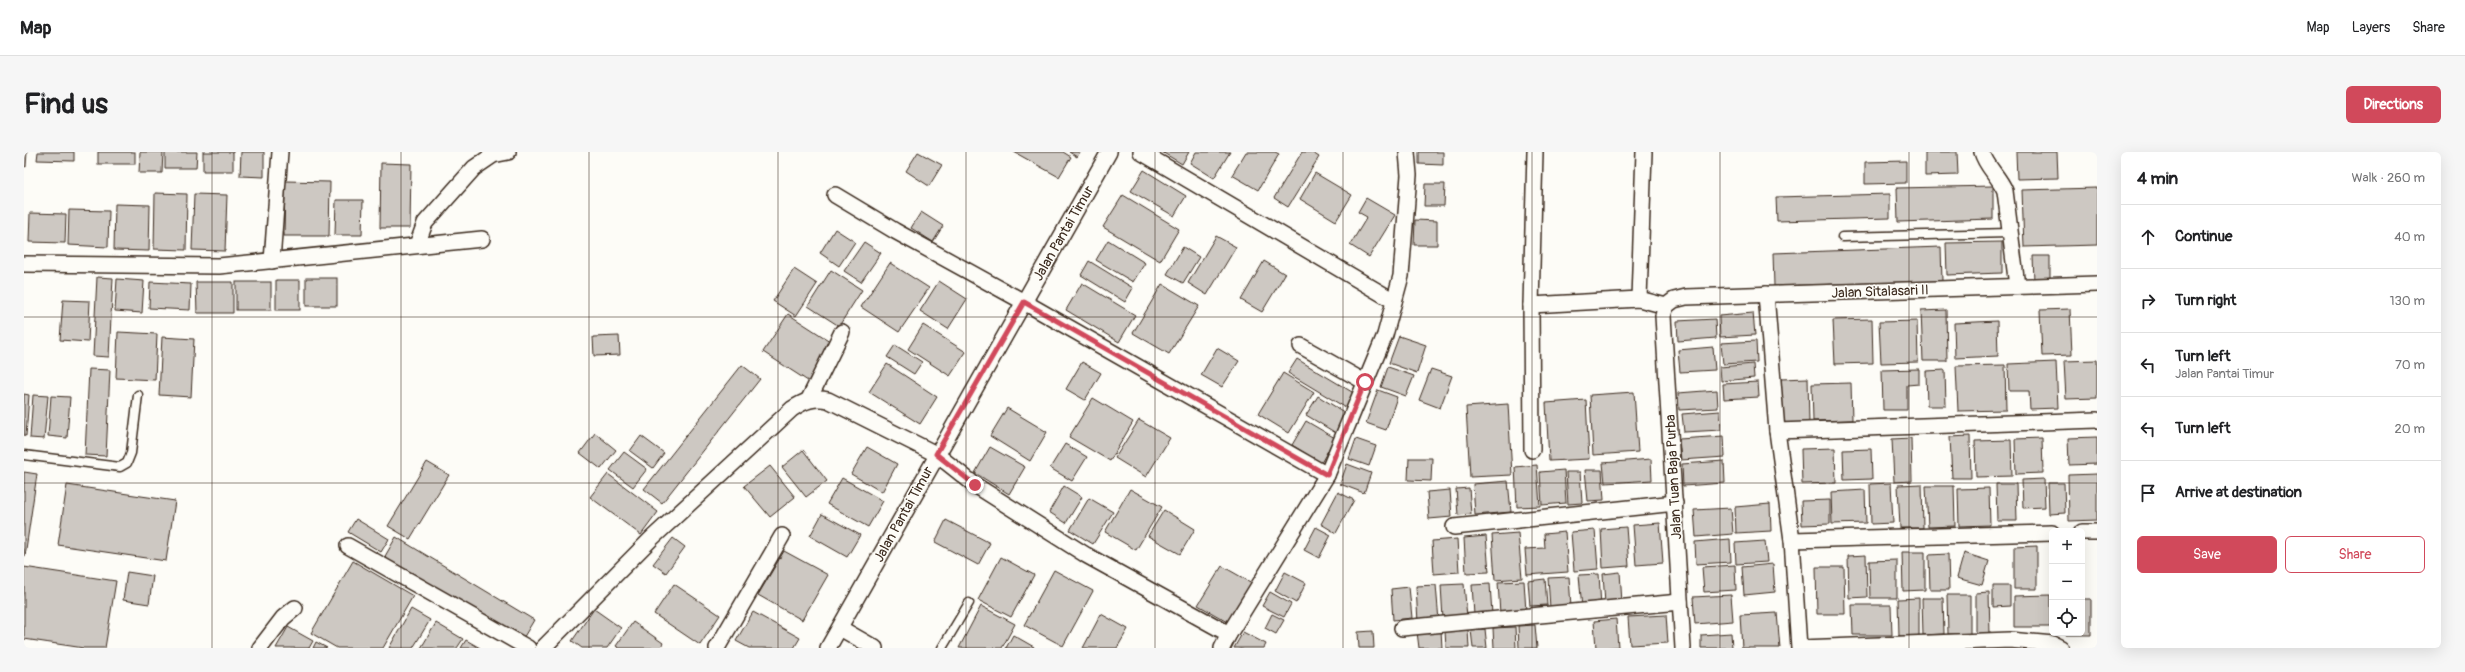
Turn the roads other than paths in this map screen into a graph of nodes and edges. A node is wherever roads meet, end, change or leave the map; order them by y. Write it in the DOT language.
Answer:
graph roads {
  1 [pos="280,152"];
  2 [pos="508,152"];
  3 [pos="1110,152"];
  4 [pos="1141,152"];
  5 [pos="1407,152"];
  6 [pos="1535,152"];
  7 [pos="1644,152"];
  8 [pos="1982,152"];
  9 [pos="835,195"];
  10 [pos="2010,233"];
  11 [pos="1842,237"];
  12 [pos="482,238"];
  13 [pos="417,245"];
  14 [pos="272,261"];
  15 [pos="24,264"];
  16 [pos="2097,284"];
  17 [pos="2016,286"];
  18 [pos="1766,294"];
  19 [pos="1639,299"];
  20 [pos="1394,301"];
  21 [pos="1024,302"];
  22 [pos="1531,305"];
  23 [pos="1666,306"];
  24 [pos="842,332"];
  25 [pos="1301,346"];
  26 [pos="1365,382"];
  27 [pos="138,395"];
  28 [pos="809,399"];
  29 [pos="2097,420"];
  30 [pos="1777,430"];
  31 [pos="1532,450"];
  32 [pos="936,454"];
  33 [pos="24,455"];
  34 [pos="1327,475"];
  35 [pos="1675,502"];
  36 [pos="1454,527"];
  37 [pos="2085,532"];
  38 [pos="2097,532"];
  39 [pos="2049,533"];
  40 [pos="782,536"];
  41 [pos="1792,540"];
  42 [pos="348,546"];
  43 [pos="1680,602"];
  44 [pos="969,603"];
  45 [pos="295,608"];
  46 [pos="840,628"];
  47 [pos="1402,628"];
  48 [pos="1229,634"];
  49 [pos="260,648"];
  50 [pos="528,648"];
  51 [pos="543,648"];
  52 [pos="717,648"];
  53 [pos="828,648"];
  54 [pos="875,648"];
  55 [pos="942,648"];
  56 [pos="1222,648"];
  57 [pos="1683,648"];
  58 [pos="1800,648"];
  59 [pos="2061,648"];
  1 -- 14 [label="street"];
  2 -- 13 [label="street"];
  3 -- 21 [label="street, Jalan Pantai Timur"];
  4 -- 20 [label="street"];
  5 -- 20 [label="street"];
  6 -- 22 [label="street"];
  7 -- 19 [label="street"];
  8 -- 10 [label="street"];
  9 -- 21 [label="street"];
  10 -- 11 [label="lane"];
  10 -- 17 [label="street"];
  12 -- 13 [label="street"];
  13 -- 14 [label="street"];
  14 -- 15 [label="street"];
  16 -- 17 [label="street, Jalan Sitalasari II"];
  17 -- 18 [label="street, Jalan Sitalasari II"];
  18 -- 23 [label="street, Jalan Sitalasari II"];
  18 -- 30 [label="street"];
  19 -- 22 [label="street"];
  19 -- 23 [label="street"];
  20 -- 26 [label="street"];
  21 -- 32 [label="street, Jalan Pantai Timur"];
  21 -- 34 [label="street"];
  22 -- 31 [label="street"];
  23 -- 35 [label="street, Jalan Tuan Baja Purba"];
  24 -- 28 [label="street"];
  25 -- 26 [label="street"];
  26 -- 34 [label="street"];
  27 -- 33 [label="lane"];
  28 -- 32 [label="street"];
  28 -- 51 [label="street"];
  29 -- 30 [label="street"];
  30 -- 41 [label="street"];
  32 -- 46 [label="street, Jalan Pantai Timur"];
  32 -- 48 [label="street"];
  34 -- 48 [label="street"];
  35 -- 36 [label="street"];
  35 -- 43 [label="street, Jalan Tuan Baja Purba"];
  37 -- 38 [label="street"];
  39 -- 41 [label="street"];
  40 -- 52 [label="street"];
  41 -- 58 [label="street"];
  42 -- 50 [label="street"];
  43 -- 47 [label="street"];
  43 -- 57 [label="street, Jalan Tuan Baja Purba"];
  44 -- 55 [label="lane"];
  45 -- 49 [label="street"];
  46 -- 53 [label="street, Jalan Pantai Timur"];
  46 -- 54 [label="street"];
  48 -- 56 [label="street"];
  58 -- 59 [label="street"];
}
